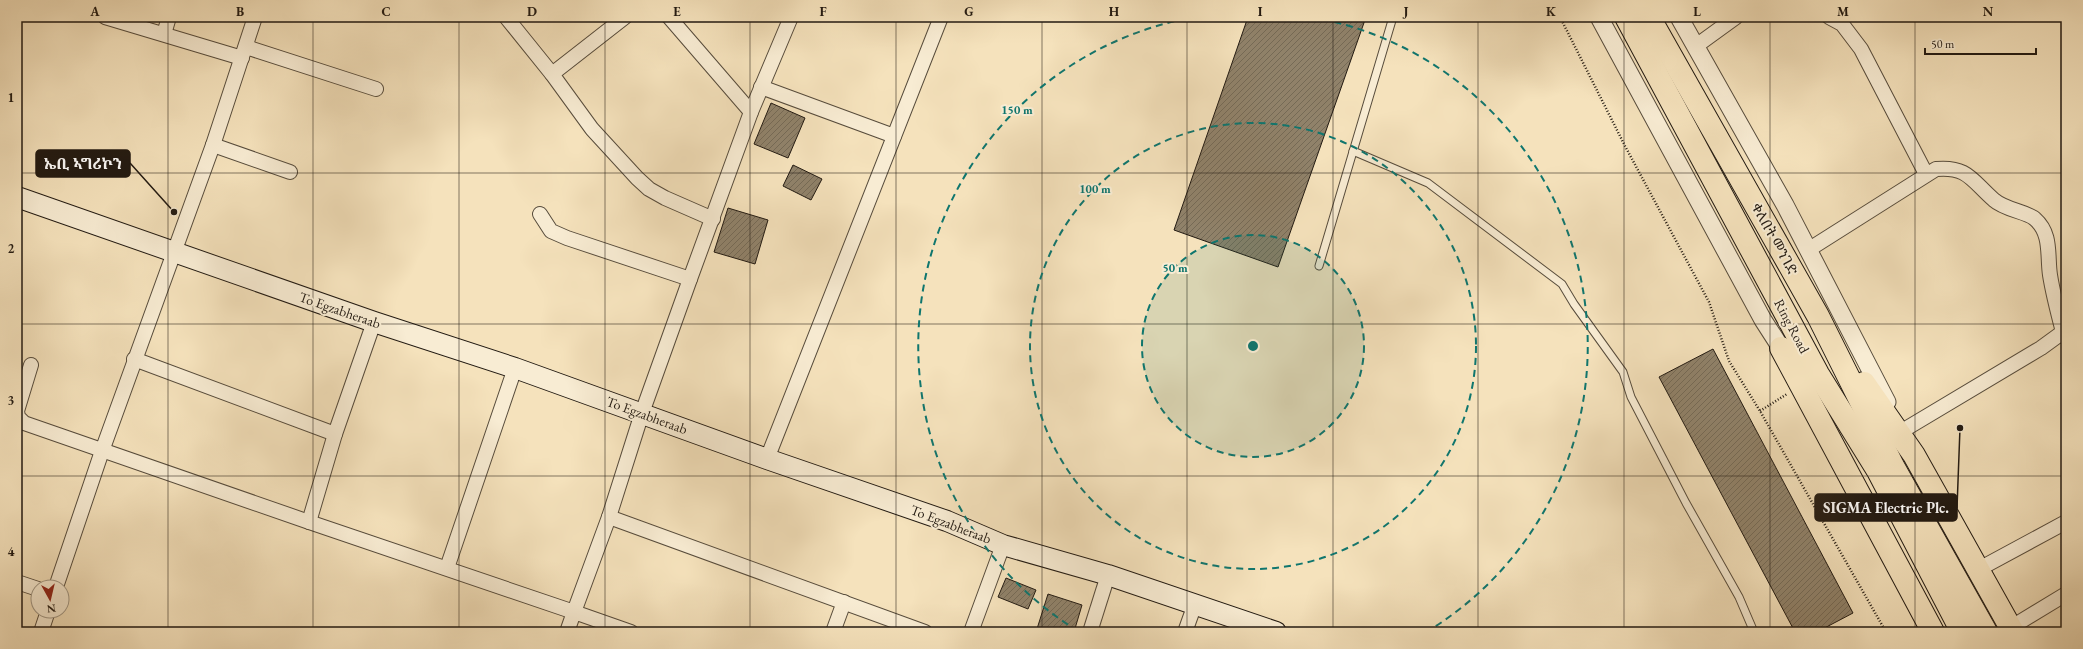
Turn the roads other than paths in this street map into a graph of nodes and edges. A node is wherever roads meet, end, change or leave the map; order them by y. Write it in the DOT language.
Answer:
graph roads {
  1 [pos="105,17"];
  2 [pos="170,17"];
  3 [pos="255,17"];
  4 [pos="506,17"];
  5 [pos="625,17"];
  6 [pos="669,17"];
  7 [pos="791,17"];
  8 [pos="941,17"];
  9 [pos="1393,17"];
  10 [pos="1599,17"];
  11 [pos="1626,17"];
  12 [pos="1649,17"];
  13 [pos="1679,17"];
  14 [pos="1736,17"];
  15 [pos="1829,17"];
  16 [pos="164,34"];
  17 [pos="1696,46"];
  18 [pos="244,52"];
  19 [pos="552,74"];
  20 [pos="761,86"];
  21 [pos="376,89"];
  22 [pos="751,112"];
  23 [pos="894,136"];
  24 [pos="213,145"];
  25 [pos="1353,151"];
  26 [pos="290,172"];
  27 [pos="1926,174"];
  28 [pos="17,197"];
  29 [pos="540,214"];
  30 [pos="713,219"];
  31 [pos="173,250"];
  32 [pos="1808,250"];
  33 [pos="1319,266"];
  34 [pos="690,279"];
  35 [pos="1818,316"];
  36 [pos="374,322"];
  37 [pos="2065,334"];
  38 [pos="1781,348"];
  39 [pos="134,359"];
  40 [pos="31,365"];
  41 [pos="515,368"];
  42 [pos="642,413"];
  43 [pos="1902,431"];
  44 [pos="335,434"];
  45 [pos="102,452"];
  46 [pos="1914,455"];
  47 [pos="1867,456"];
  48 [pos="767,459"];
  49 [pos="609,517"];
  50 [pos="308,522"];
  51 [pos="2066,522"];
  52 [pos="1003,545"];
  53 [pos="447,568"];
  54 [pos="1979,569"];
  55 [pos="1108,575"];
  56 [pos="59,579"];
  57 [pos="17,582"];
  58 [pos="30,586"];
  59 [pos="2066,594"];
  60 [pos="844,602"];
  61 [pos="1195,604"];
  62 [pos="574,612"];
  63 [pos="45,619"];
  64 [pos="2012,630"];
  65 [pos="41,632"];
  66 [pos="567,632"];
  67 [pos="632,632"];
  68 [pos="833,632"];
  69 [pos="925,632"];
  70 [pos="971,632"];
  71 [pos="1090,632"];
  72 [pos="1185,632"];
  73 [pos="1276,632"];
  74 [pos="1754,632"];
  75 [pos="1933,632"];
  76 [pos="1962,632"];
  77 [pos="1986,632"];
  1 -- 16 [label="street"];
  2 -- 16 [label="street"];
  3 -- 18 [label="street"];
  4 -- 19 [label="street"];
  5 -- 19 [label="street"];
  6 -- 22 [label="street"];
  7 -- 20 [label="street"];
  8 -- 23 [label="street"];
  9 -- 25 [label="lane"];
  10 -- 38 [label="street"];
  11 -- 47 [label="highway, Ring Road"];
  12 -- 35 [label="highway, ቀለበት መንገድ"];
  13 -- 17 [label="street"];
  14 -- 17 [label="street"];
  15 -- 27 [label="street"];
  16 -- 18 [label="street"];
  17 -- 32 [label="street"];
  18 -- 21 [label="street"];
  18 -- 24 [label="street"];
  19 -- 30 [label="street"];
  20 -- 22 [label="street"];
  20 -- 23 [label="street"];
  22 -- 30 [label="street"];
  23 -- 48 [label="street"];
  24 -- 26 [label="street"];
  24 -- 31 [label="street"];
  25 -- 33 [label="lane"];
  25 -- 74 [label="lane"];
  27 -- 32 [label="street"];
  27 -- 37 [label="street"];
  28 -- 31 [label="main road, To Egzabheraab"];
  29 -- 34 [label="street"];
  30 -- 34 [label="street"];
  31 -- 36 [label="main road, To Egzabheraab"];
  31 -- 39 [label="street"];
  32 -- 43 [label="street"];
  34 -- 42 [label="street"];
  35 -- 46 [label="highway"];
  35 -- 77 [label="highway, ቀለበት መንገድ"];
  36 -- 41 [label="main road, To Egzabheraab"];
  36 -- 44 [label="street"];
  37 -- 43 [label="street"];
  38 -- 47 [label="highway"];
  38 -- 75 [label="highway"];
  39 -- 44 [label="street"];
  39 -- 45 [label="street"];
  40 -- 45 [label="street"];
  41 -- 42 [label="main road, To Egzabheraab"];
  41 -- 53 [label="street"];
  42 -- 48 [label="main road, To Egzabheraab"];
  42 -- 49 [label="street"];
  43 -- 46 [label="street"];
  44 -- 50 [label="street"];
  45 -- 50 [label="street"];
  45 -- 56 [label="street"];
  46 -- 54 [label="highway"];
  47 -- 76 [label="highway, Ring Road"];
  48 -- 52 [label="main road, To Egzabheraab"];
  49 -- 60 [label="street"];
  49 -- 62 [label="street"];
  50 -- 53 [label="street"];
  51 -- 54 [label="street"];
  52 -- 55 [label="main road, To Egzabheraab"];
  52 -- 70 [label="street"];
  53 -- 62 [label="street"];
  54 -- 64 [label="highway"];
  55 -- 61 [label="main road, To Egzabheraab"];
  55 -- 71 [label="street"];
  57 -- 58 [label="street"];
  59 -- 64 [label="street"];
  60 -- 68 [label="street"];
  60 -- 69 [label="street"];
  61 -- 72 [label="street"];
  61 -- 73 [label="main road, To Egzabheraab"];
  62 -- 66 [label="street"];
  62 -- 67 [label="street"];
  63 -- 65 [label="street"];
}
